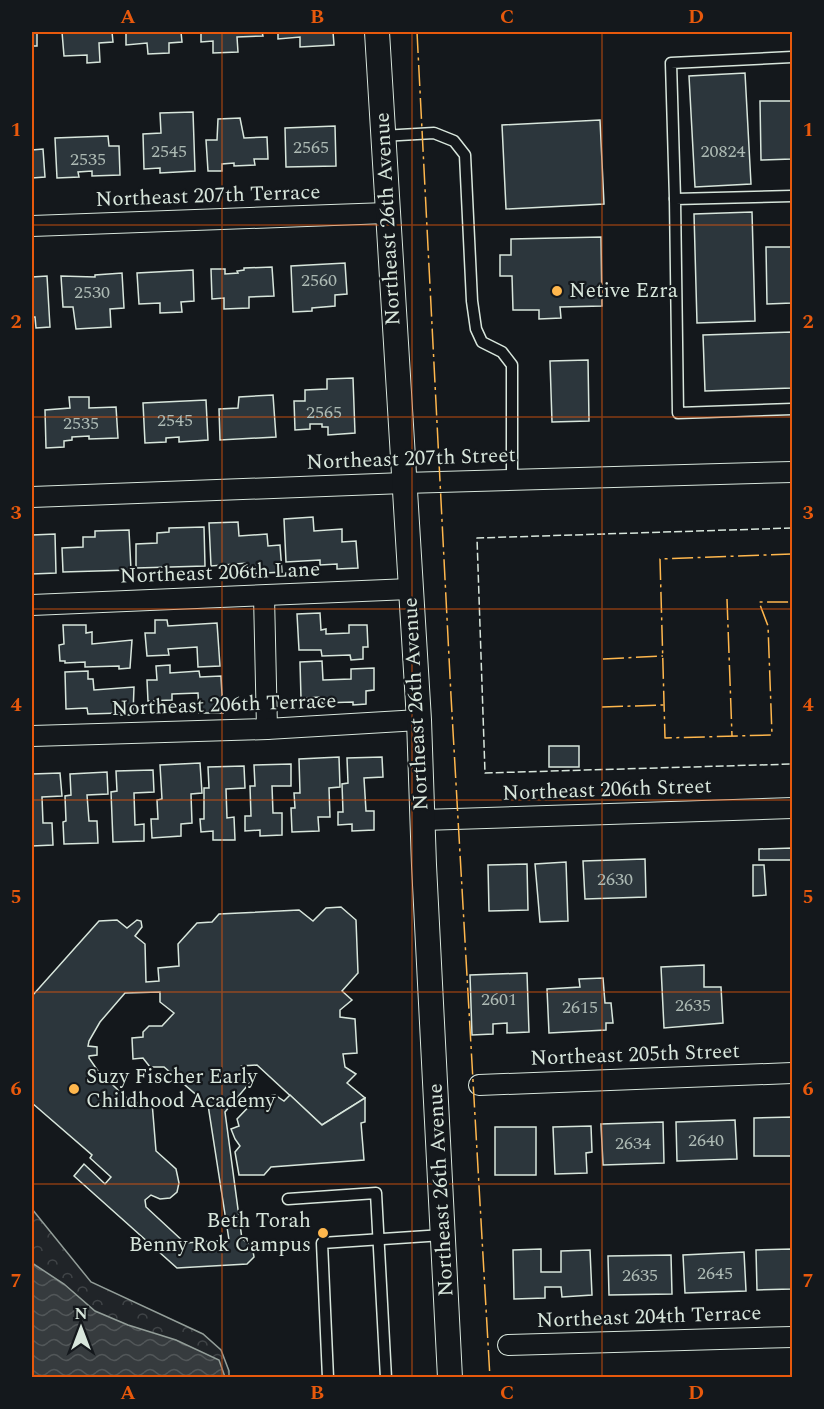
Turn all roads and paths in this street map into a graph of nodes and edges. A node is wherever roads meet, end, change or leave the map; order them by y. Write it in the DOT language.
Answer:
graph roads {
  1 [pos="377,32"];
  2 [pos="792,57"];
  3 [pos="382,135"];
  4 [pos="792,196"];
  5 [pos="675,199"];
  6 [pos="387,213"];
  7 [pos="32,226"];
  8 [pos="792,409"];
  9 [pos="792,472"];
  10 [pos="512,480"];
  11 [pos="404,483"];
  12 [pos="32,498"];
  13 [pos="410,589"];
  14 [pos="264,596"];
  15 [pos="32,605"];
  16 [pos="419,720"];
  17 [pos="267,729"];
  18 [pos="32,736"];
  19 [pos="792,808"];
  20 [pos="423,820"];
  21 [pos="792,1073"];
  22 [pos="478,1085"];
  23 [pos="288,1199"];
  24 [pos="443,1235"];
  25 [pos="377,1241"];
  26 [pos="792,1337"];
  27 [pos="508,1345"];
  28 [pos="328,1377"];
  29 [pos="386,1377"];
  30 [pos="450,1377"];
  1 -- 3 [label="street, Northeast 26th Avenue"];
  2 -- 5 [label="lane"];
  3 -- 6 [label="street, Northeast 26th Avenue"];
  3 -- 10 [label="lane"];
  4 -- 5 [label="lane"];
  5 -- 8 [label="lane"];
  6 -- 7 [label="street, Northeast 207th Terrace"];
  6 -- 11 [label="street, Northeast 26th Avenue"];
  9 -- 10 [label="street, Northeast 207th Street"];
  10 -- 11 [label="street, Northeast 207th Street"];
  11 -- 12 [label="street, Northeast 207th Street"];
  11 -- 13 [label="street, Northeast 26th Avenue"];
  13 -- 14 [label="street, Northeast 206th Lane"];
  13 -- 16 [label="street, Northeast 26th Avenue"];
  14 -- 15 [label="street, Northeast 206th Lane"];
  14 -- 17 [label="street"];
  16 -- 17 [label="street, Northeast 206th Terrace"];
  16 -- 20 [label="street, Northeast 26th Avenue"];
  17 -- 18 [label="street, Northeast 206th Terrace"];
  19 -- 20 [label="street, Northeast 206th Street"];
  20 -- 24 [label="street, Northeast 26th Avenue"];
  21 -- 22 [label="street, Northeast 205th Street"];
  23 -- 25 [label="lane"];
  24 -- 25 [label="lane"];
  24 -- 30 [label="street, Northeast 26th Avenue"];
  25 -- 28 [label="lane"];
  25 -- 29 [label="lane"];
  26 -- 27 [label="street, Northeast 204th Terrace"];
}
